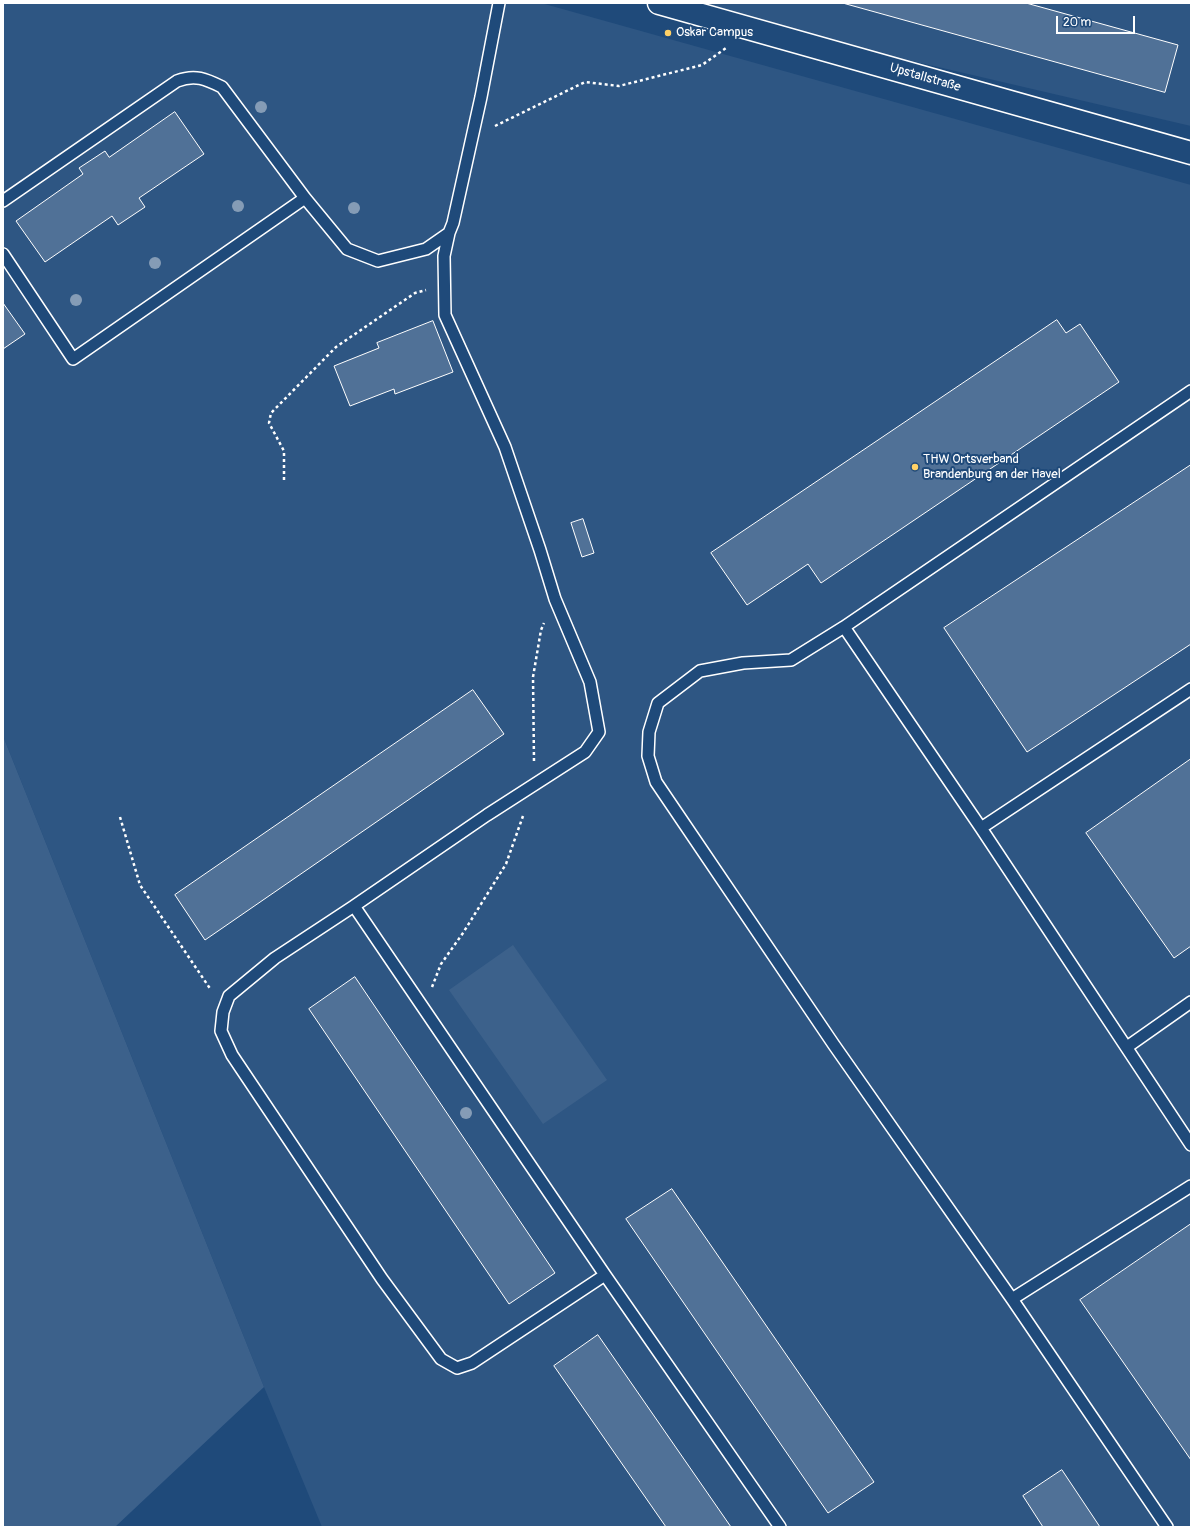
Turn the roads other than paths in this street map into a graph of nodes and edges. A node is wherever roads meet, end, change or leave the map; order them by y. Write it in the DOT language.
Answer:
graph roads {
  1 [pos="499,3"];
  2 [pos="659,3"];
  3 [pos="1191,153"];
  4 [pos="305,198"];
  5 [pos="3,201"];
  6 [pos="449,233"];
  7 [pos="3,254"];
  8 [pos="1191,391"];
  9 [pos="844,627"];
  10 [pos="1191,689"];
  11 [pos="981,828"];
  12 [pos="354,906"];
  13 [pos="1191,1002"];
  14 [pos="1127,1047"];
  15 [pos="1191,1146"];
  16 [pos="1191,1186"];
  17 [pos="605,1275"];
  18 [pos="1012,1299"];
  19 [pos="780,1527"];
  20 [pos="1167,1527"];
  1 -- 6 [label="lane"];
  2 -- 3 [label="street, Upstallstraße"];
  4 -- 5 [label="lane"];
  4 -- 6 [label="lane"];
  4 -- 7 [label="lane"];
  6 -- 12 [label="lane"];
  8 -- 9 [label="lane"];
  9 -- 11 [label="lane"];
  9 -- 18 [label="lane"];
  10 -- 11 [label="lane"];
  11 -- 14 [label="lane"];
  12 -- 17 [label="lane"];
  12 -- 17 [label="lane"];
  13 -- 14 [label="lane"];
  14 -- 15 [label="lane"];
  16 -- 18 [label="lane"];
  17 -- 19 [label="lane"];
  18 -- 20 [label="lane"];
}
